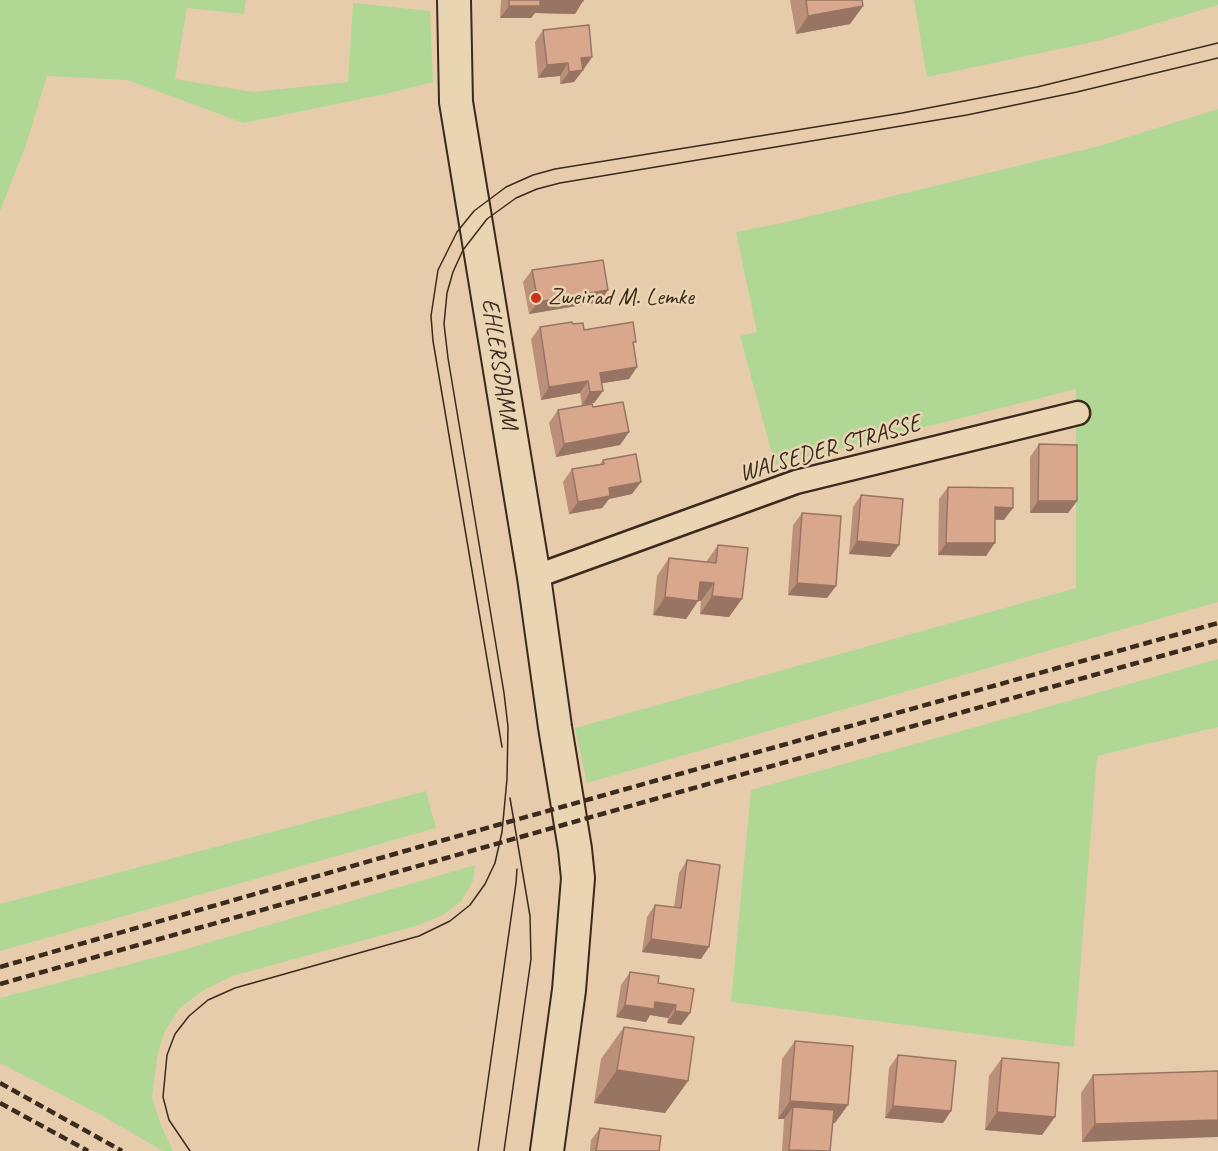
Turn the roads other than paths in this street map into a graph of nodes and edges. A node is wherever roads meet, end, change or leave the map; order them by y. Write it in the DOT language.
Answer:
graph roads {
  1 [pos="454,0"];
  2 [pos="1078,413"];
  3 [pos="534,577"];
  4 [pos="547,1151"];
  1 -- 3 [label="street, EHLERSDAMM"];
  2 -- 3 [label="street, WALSEDER STRASSE"];
  3 -- 4 [label="street, EHLERSDAMM"];
}
